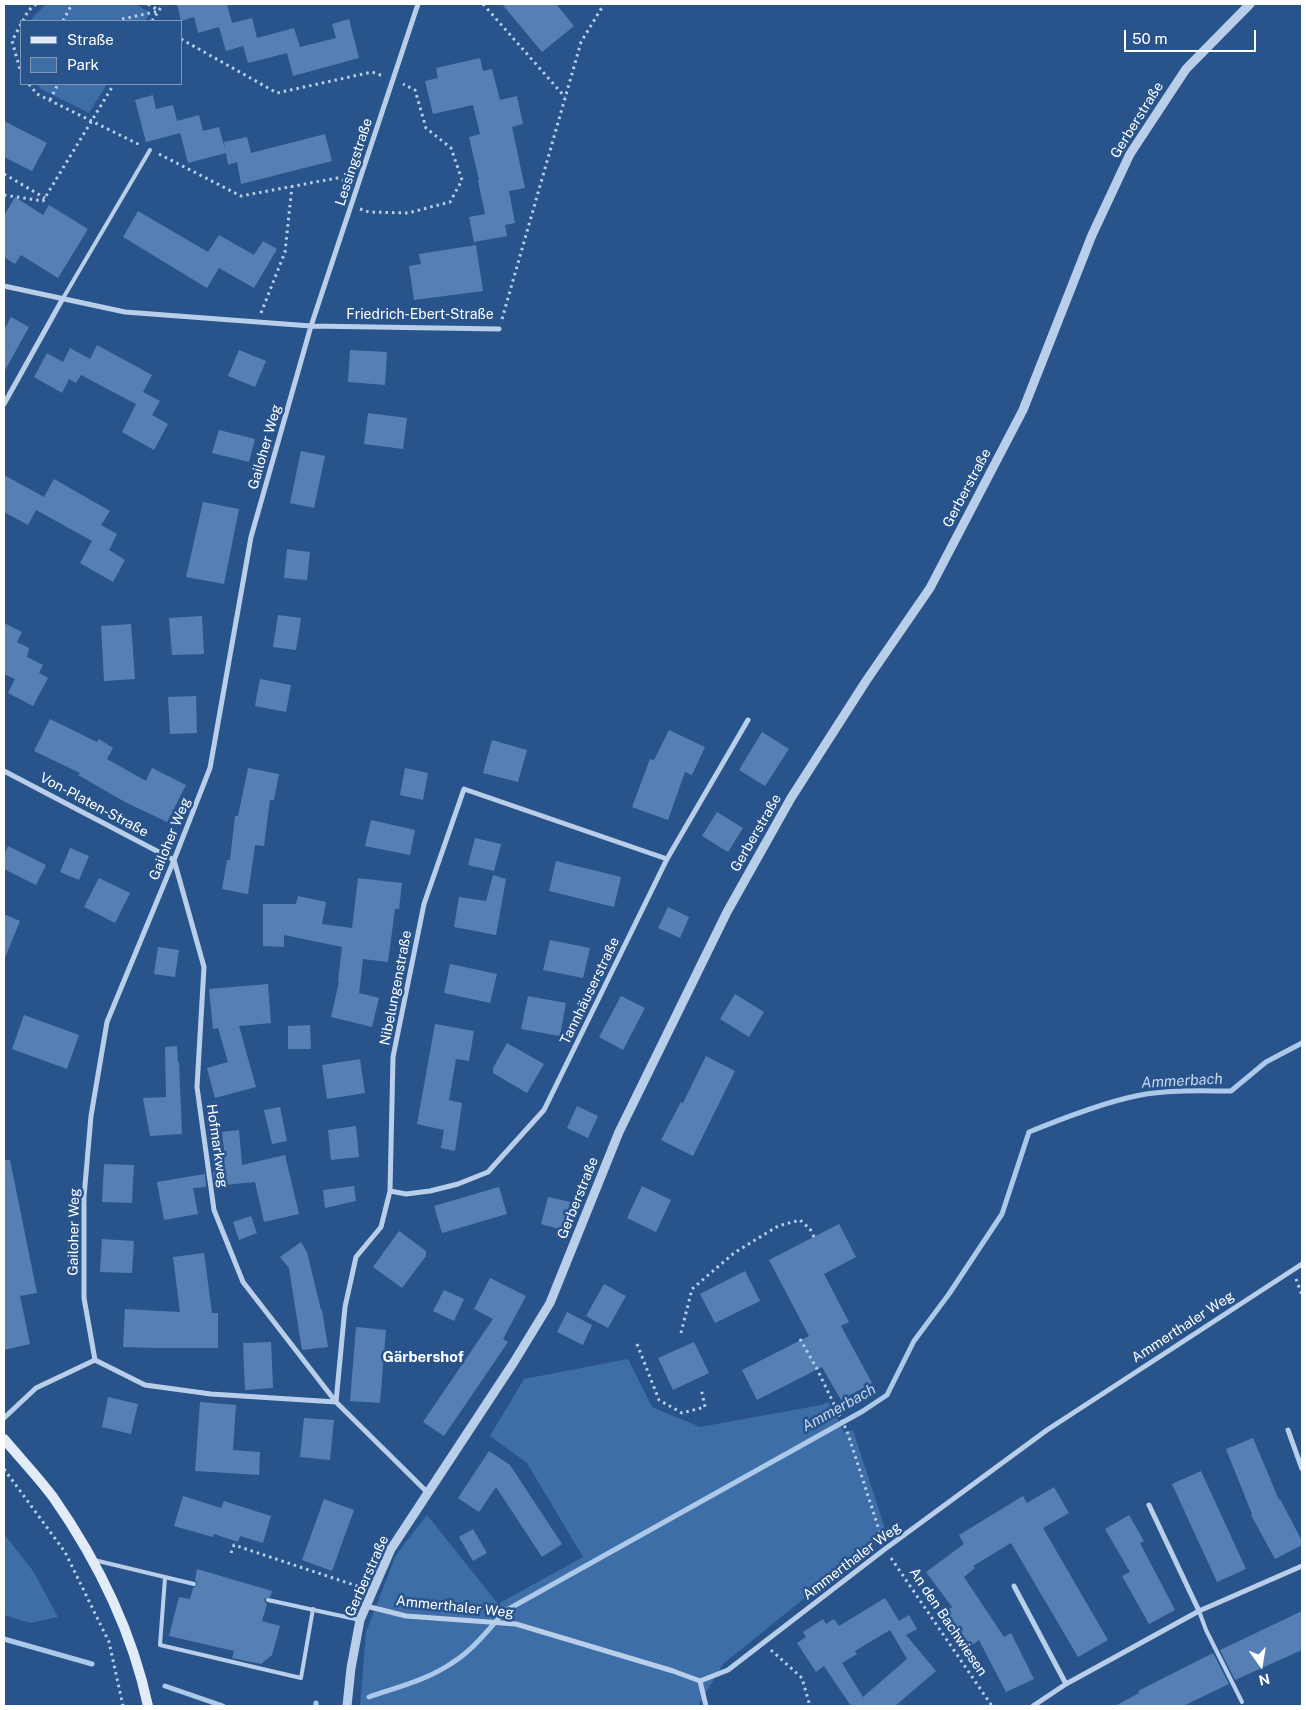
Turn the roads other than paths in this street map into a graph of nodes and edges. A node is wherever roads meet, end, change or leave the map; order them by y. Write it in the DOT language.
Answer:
graph roads {
  1 [pos="418,4"];
  2 [pos="1250,4"];
  3 [pos="150,150"];
  4 [pos="4,286"];
  5 [pos="62,300"];
  6 [pos="311,326"];
  7 [pos="499,329"];
  8 [pos="4,404"];
  9 [pos="748,720"];
  10 [pos="4,771"];
  11 [pos="174,860"];
  12 [pos="667,860"];
  13 [pos="390,1191"];
  14 [pos="1302,1264"];
  15 [pos="94,1360"];
  16 [pos="336,1402"];
  17 [pos="4,1418"];
  18 [pos="1288,1430"];
  19 [pos="4,1439"];
  20 [pos="1302,1468"];
  21 [pos="428,1493"];
  22 [pos="1149,1505"];
  23 [pos="92,1559"];
  24 [pos="1302,1566"];
  25 [pos="166,1578"];
  26 [pos="194,1584"];
  27 [pos="1014,1586"];
  28 [pos="268,1600"];
  29 [pos="366,1606"];
  30 [pos="313,1609"];
  31 [pos="1199,1611"];
  32 [pos="360,1620"];
  33 [pos="700,1681"];
  34 [pos="1066,1684"];
  35 [pos="1242,1702"];
  36 [pos="148,1706"];
  37 [pos="346,1706"];
  38 [pos="706,1706"];
  39 [pos="1033,1706"];
  1 -- 6 [label="street, Lessingstraße"];
  2 -- 21 [label="street, Gerberstraße"];
  3 -- 5 [label="lane"];
  4 -- 5 [label="street, Friedrich-Ebert-Straße"];
  5 -- 6 [label="street, Friedrich-Ebert-Straße"];
  5 -- 8 [label="street"];
  6 -- 7 [label="street, Friedrich-Ebert-Straße"];
  6 -- 11 [label="street, Gailoher Weg"];
  9 -- 12 [label="street, Tannhäuserstraße"];
  10 -- 11 [label="street, Von-Platen-Straße"];
  11 -- 15 [label="street, Gailoher Weg"];
  11 -- 16 [label="street, Hofmarkweg"];
  12 -- 13 [label="street, Tannhäuserstraße"];
  12 -- 13 [label="street, Nibelungenstraße"];
  13 -- 16 [label="street, Nibelungenstraße"];
  14 -- 33 [label="street, Ammerthaler Weg"];
  15 -- 16 [label="street"];
  15 -- 17 [label="street"];
  16 -- 21 [label="street, Hofmarkweg"];
  18 -- 20 [label="street"];
  19 -- 23 [label="main road"];
  21 -- 29 [label="street, Gerberstraße"];
  22 -- 31 [label="street"];
  23 -- 25 [label="lane"];
  23 -- 36 [label="main road"];
  24 -- 31 [label="street"];
  25 -- 26 [label="lane"];
  25 -- 30 [label="lane"];
  27 -- 34 [label="street"];
  28 -- 30 [label="lane"];
  29 -- 32 [label="street, Gerberstraße"];
  29 -- 33 [label="street, Ammerthaler Weg"];
  30 -- 32 [label="lane"];
  31 -- 34 [label="street"];
  31 -- 35 [label="lane"];
  32 -- 37 [label="street, Gerberstraße"];
  33 -- 38 [label="street"];
  34 -- 39 [label="street"];
}
